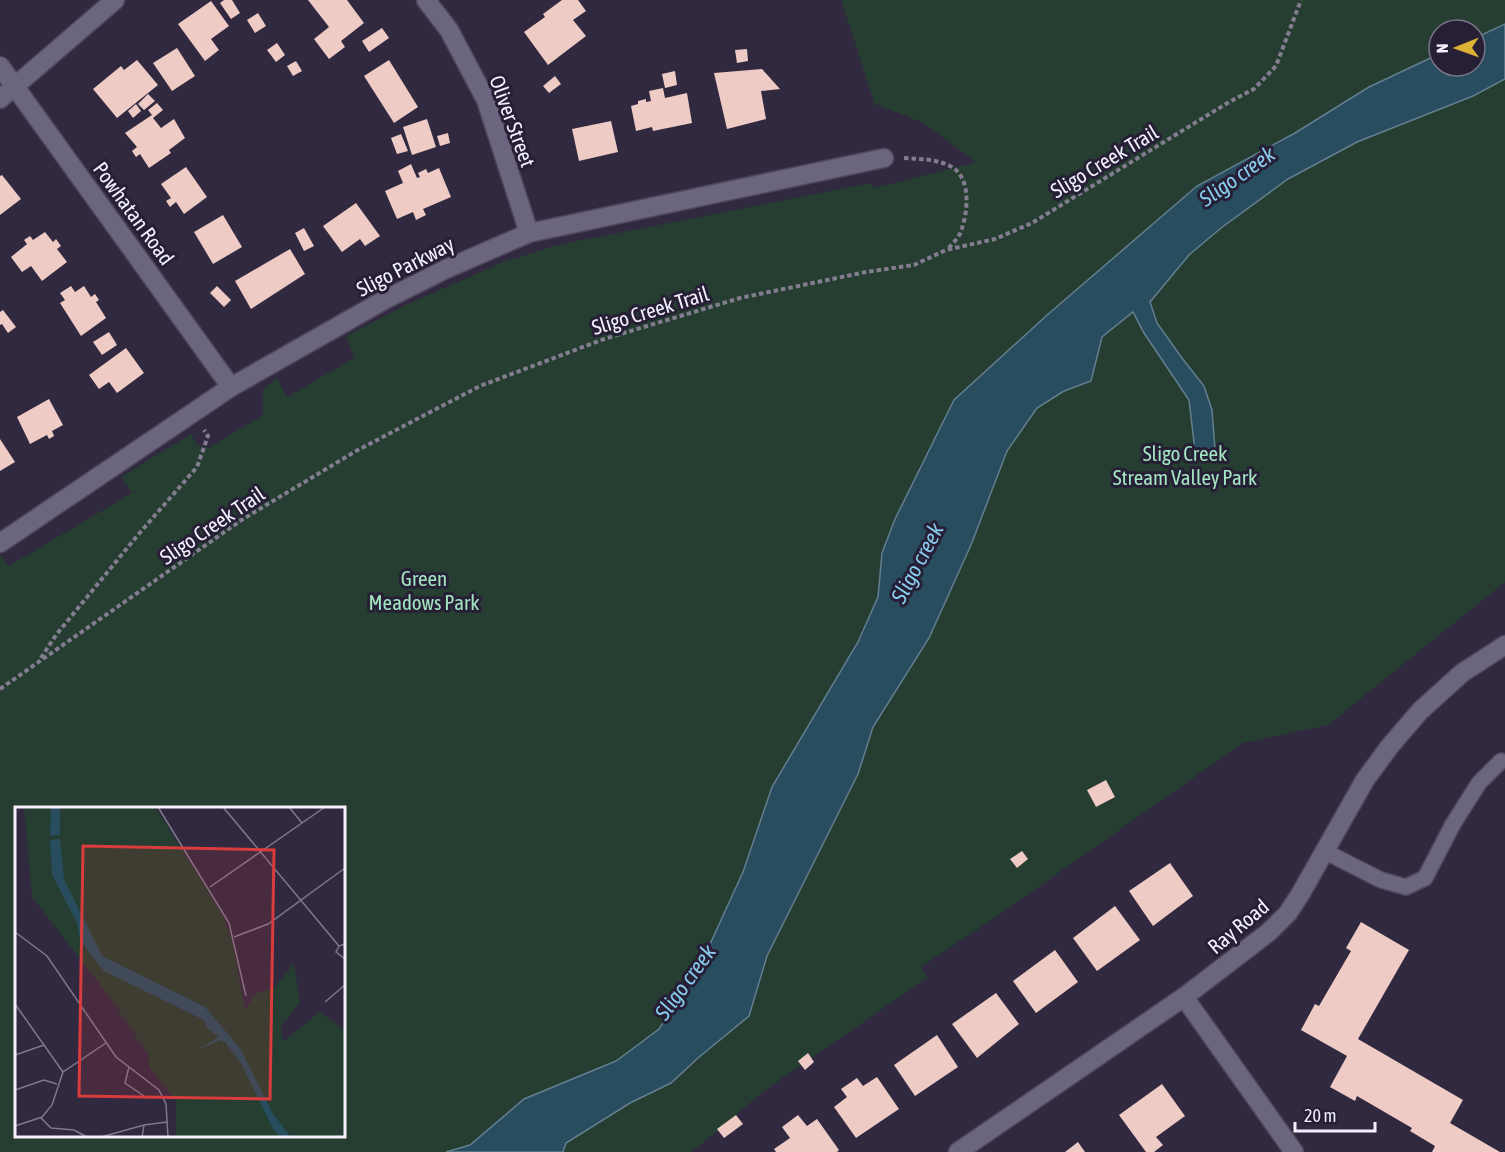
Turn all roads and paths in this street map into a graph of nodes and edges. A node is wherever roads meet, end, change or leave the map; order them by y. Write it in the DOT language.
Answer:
graph roads {
  1 [pos="115,0"];
  2 [pos="426,0"];
  3 [pos="1301,0"];
  4 [pos="0,66"];
  5 [pos="15,87"];
  6 [pos="0,99"];
  7 [pos="884,158"];
  8 [pos="529,233"];
  9 [pos="946,250"];
  10 [pos="231,387"];
  11 [pos="194,412"];
  12 [pos="0,543"];
  13 [pos="1505,645"];
  14 [pos="39,661"];
  15 [pos="0,689"];
  16 [pos="1501,761"];
  17 [pos="1324,851"];
  18 [pos="1184,997"];
  19 [pos="958,1152"];
  20 [pos="1294,1152"];
  1 -- 5 [label="street"];
  2 -- 8 [label="street, Oliver Street"];
  3 -- 9 [label="path, Sligo Creek Trail"];
  4 -- 5 [label="street, Powhatan Road"];
  5 -- 6 [label="street"];
  5 -- 10 [label="street, Powhatan Road"];
  7 -- 8 [label="street, Sligo Parkway"];
  7 -- 9 [label="path"];
  8 -- 10 [label="street, Sligo Parkway"];
  9 -- 14 [label="path, Sligo Creek Trail"];
  10 -- 11 [label="street, Sligo Parkway"];
  11 -- 12 [label="street, Sligo Parkway"];
  11 -- 14 [label="path"];
  13 -- 17 [label="street, Ray Road"];
  14 -- 15 [label="path, Sligo Creek Trail"];
  16 -- 17 [label="lane"];
  17 -- 18 [label="street, Ray Road"];
  18 -- 19 [label="street, Ray Road"];
  18 -- 20 [label="street"];
}
